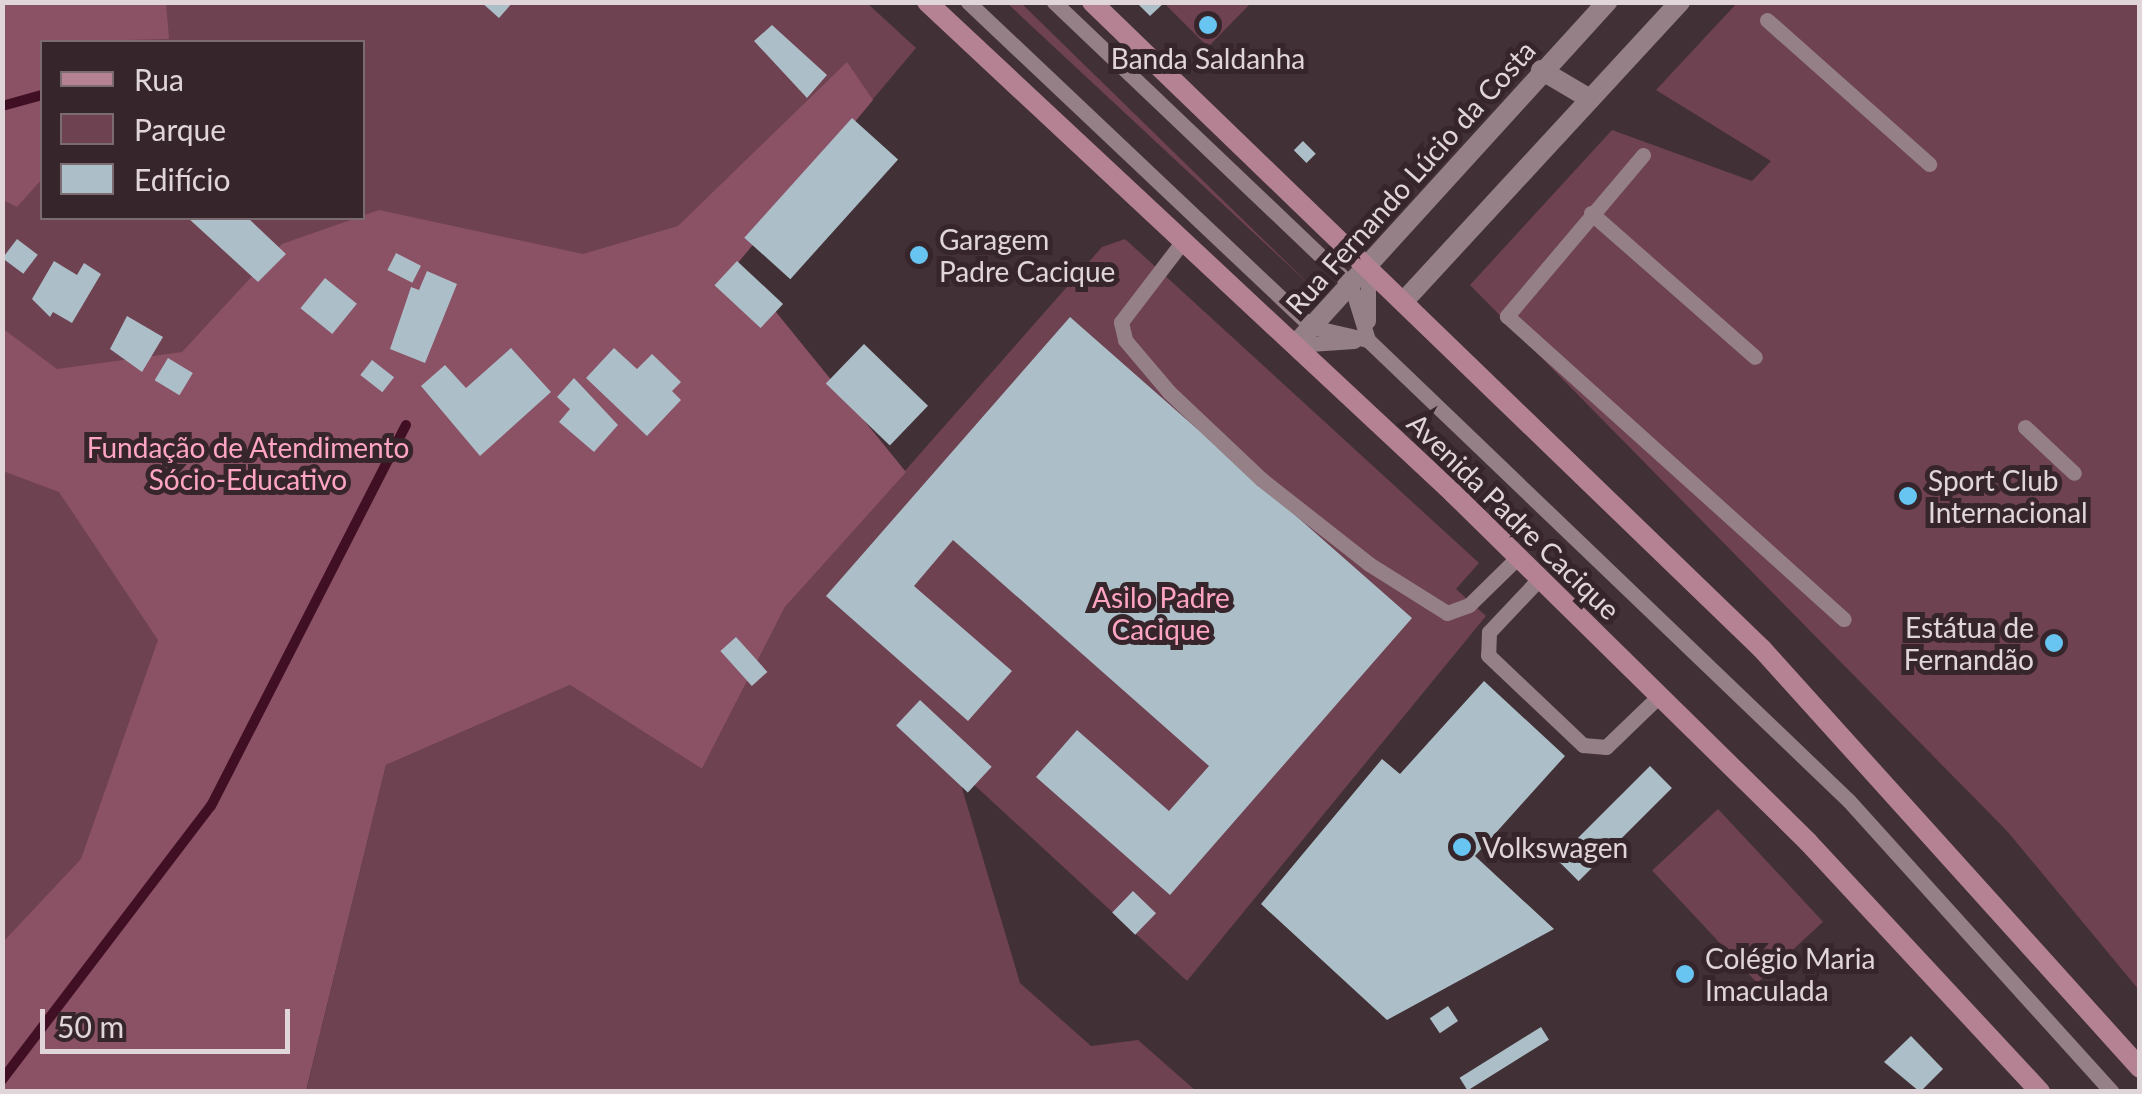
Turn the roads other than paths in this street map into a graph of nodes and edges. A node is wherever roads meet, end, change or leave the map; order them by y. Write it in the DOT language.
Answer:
graph roads {
  1 [pos="927,2"];
  2 [pos="968,2"];
  3 [pos="1054,2"];
  4 [pos="1092,2"];
  5 [pos="1607,2"];
  6 [pos="1680,2"];
  7 [pos="1767,20"];
  8 [pos="1541,70"];
  9 [pos="1590,99"];
  10 [pos="1643,155"];
  11 [pos="1928,164"];
  12 [pos="1591,212"];
  13 [pos="1183,241"];
  14 [pos="1368,267"];
  15 [pos="1351,286"];
  16 [pos="1404,301"];
  17 [pos="1312,327"];
  18 [pos="1368,340"];
  19 [pos="1295,345"];
  20 [pos="1755,357"];
  21 [pos="2025,427"];
  22 [pos="2074,473"];
  23 [pos="1517,558"];
  24 [pos="1539,579"];
  25 [pos="1844,618"];
  26 [pos="1659,696"];
  27 [pos="2140,1068"];
  28 [pos="2040,1092"];
  29 [pos="2112,1092"];
  1 -- 13 [label="main road, Avenida Padre Cacique"];
  2 -- 17 [label="lane"];
  3 -- 15 [label="lane"];
  4 -- 14 [label="main road"];
  5 -- 8 [label="street, Rua Fernando Lúcio da Costa"];
  6 -- 9 [label="street"];
  7 -- 11 [label="lane"];
  8 -- 9 [label="street"];
  8 -- 14 [label="street, Rua Fernando Lúcio da Costa"];
  9 -- 16 [label="street"];
  10 -- 12 [label="lane"];
  12 -- 20 [label="lane"];
  12 -- 25 [label="lane"];
  13 -- 19 [label="main road, Avenida Padre Cacique"];
  13 -- 23 [label="lane"];
  14 -- 15 [label="street, Rua Fernando Lúcio da Costa"];
  14 -- 16 [label="main road"];
  14 -- 18 [label="lane"];
  15 -- 17 [label="street, Rua Fernando Lúcio da Costa"];
  15 -- 18 [label="lane"];
  16 -- 27 [label="main road"];
  17 -- 18 [label="lane"];
  17 -- 19 [label="street, Rua Fernando Lúcio da Costa"];
  18 -- 19 [label="lane"];
  18 -- 29 [label="lane"];
  19 -- 23 [label="main road, Avenida Padre Cacique"];
  21 -- 22 [label="lane"];
  23 -- 24 [label="main road, Avenida Padre Cacique"];
  24 -- 26 [label="main road, Avenida Padre Cacique"];
  24 -- 26 [label="lane"];
  26 -- 28 [label="main road, Avenida Padre Cacique"];
}
